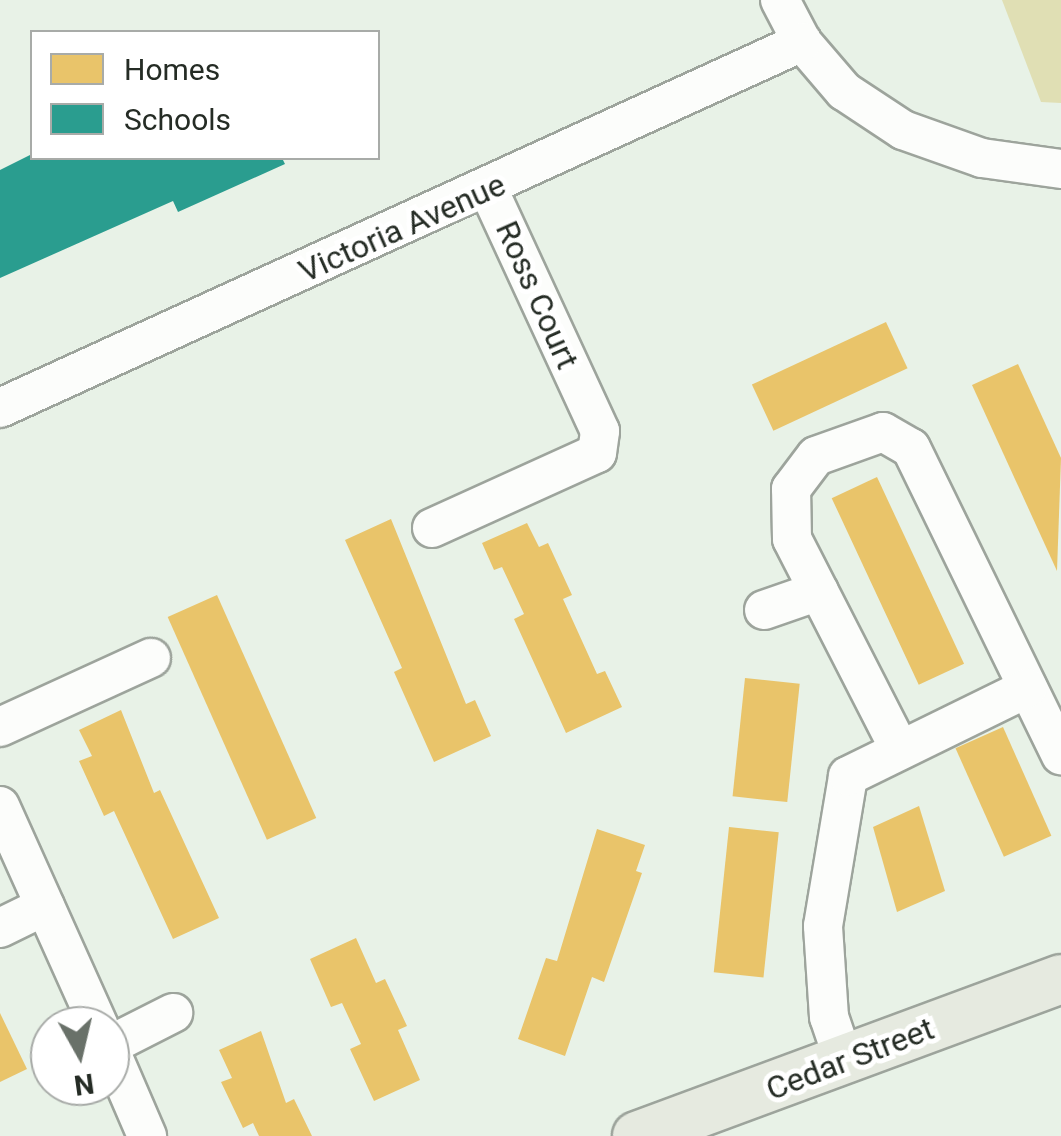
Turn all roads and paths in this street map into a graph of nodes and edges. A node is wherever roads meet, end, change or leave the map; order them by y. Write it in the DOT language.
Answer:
graph roads {
  1 [pos="780,0"];
  2 [pos="802,42"];
  3 [pos="1061,169"];
  4 [pos="488,190"];
  5 [pos="0,408"];
  6 [pos="432,528"];
  7 [pos="819,591"];
  8 [pos="764,610"];
  9 [pos="151,658"];
  10 [pos="1028,688"];
  11 [pos="0,727"];
  12 [pos="900,750"];
  13 [pos="1061,756"];
  14 [pos="0,806"];
  15 [pos="45,906"];
  16 [pos="0,928"];
  17 [pos="1061,979"];
  18 [pos="90,1006"];
  19 [pos="173,1014"];
  20 [pos="130,1037"];
  21 [pos="844,1061"];
  22 [pos="130,1096"];
  23 [pos="706,1126"];
  24 [pos="147,1136"];
  25 [pos="637,1136"];
  1 -- 2 [label="street"];
  2 -- 3 [label="street"];
  2 -- 4 [label="street, Victoria Avenue"];
  4 -- 5 [label="street, Victoria Avenue"];
  4 -- 6 [label="street, Ross Court"];
  7 -- 8 [label="street"];
  7 -- 10 [label="street"];
  7 -- 12 [label="street"];
  9 -- 11 [label="street"];
  10 -- 12 [label="street"];
  10 -- 13 [label="street"];
  12 -- 21 [label="street"];
  14 -- 15 [label="street"];
  15 -- 16 [label="street"];
  15 -- 18 [label="street"];
  17 -- 21 [label="main road, Cedar Street"];
  19 -- 20 [label="street"];
  21 -- 23 [label="main road, Cedar Street"];
  22 -- 24 [label="street"];
  23 -- 25 [label="main road, Cedar Street"];
}
